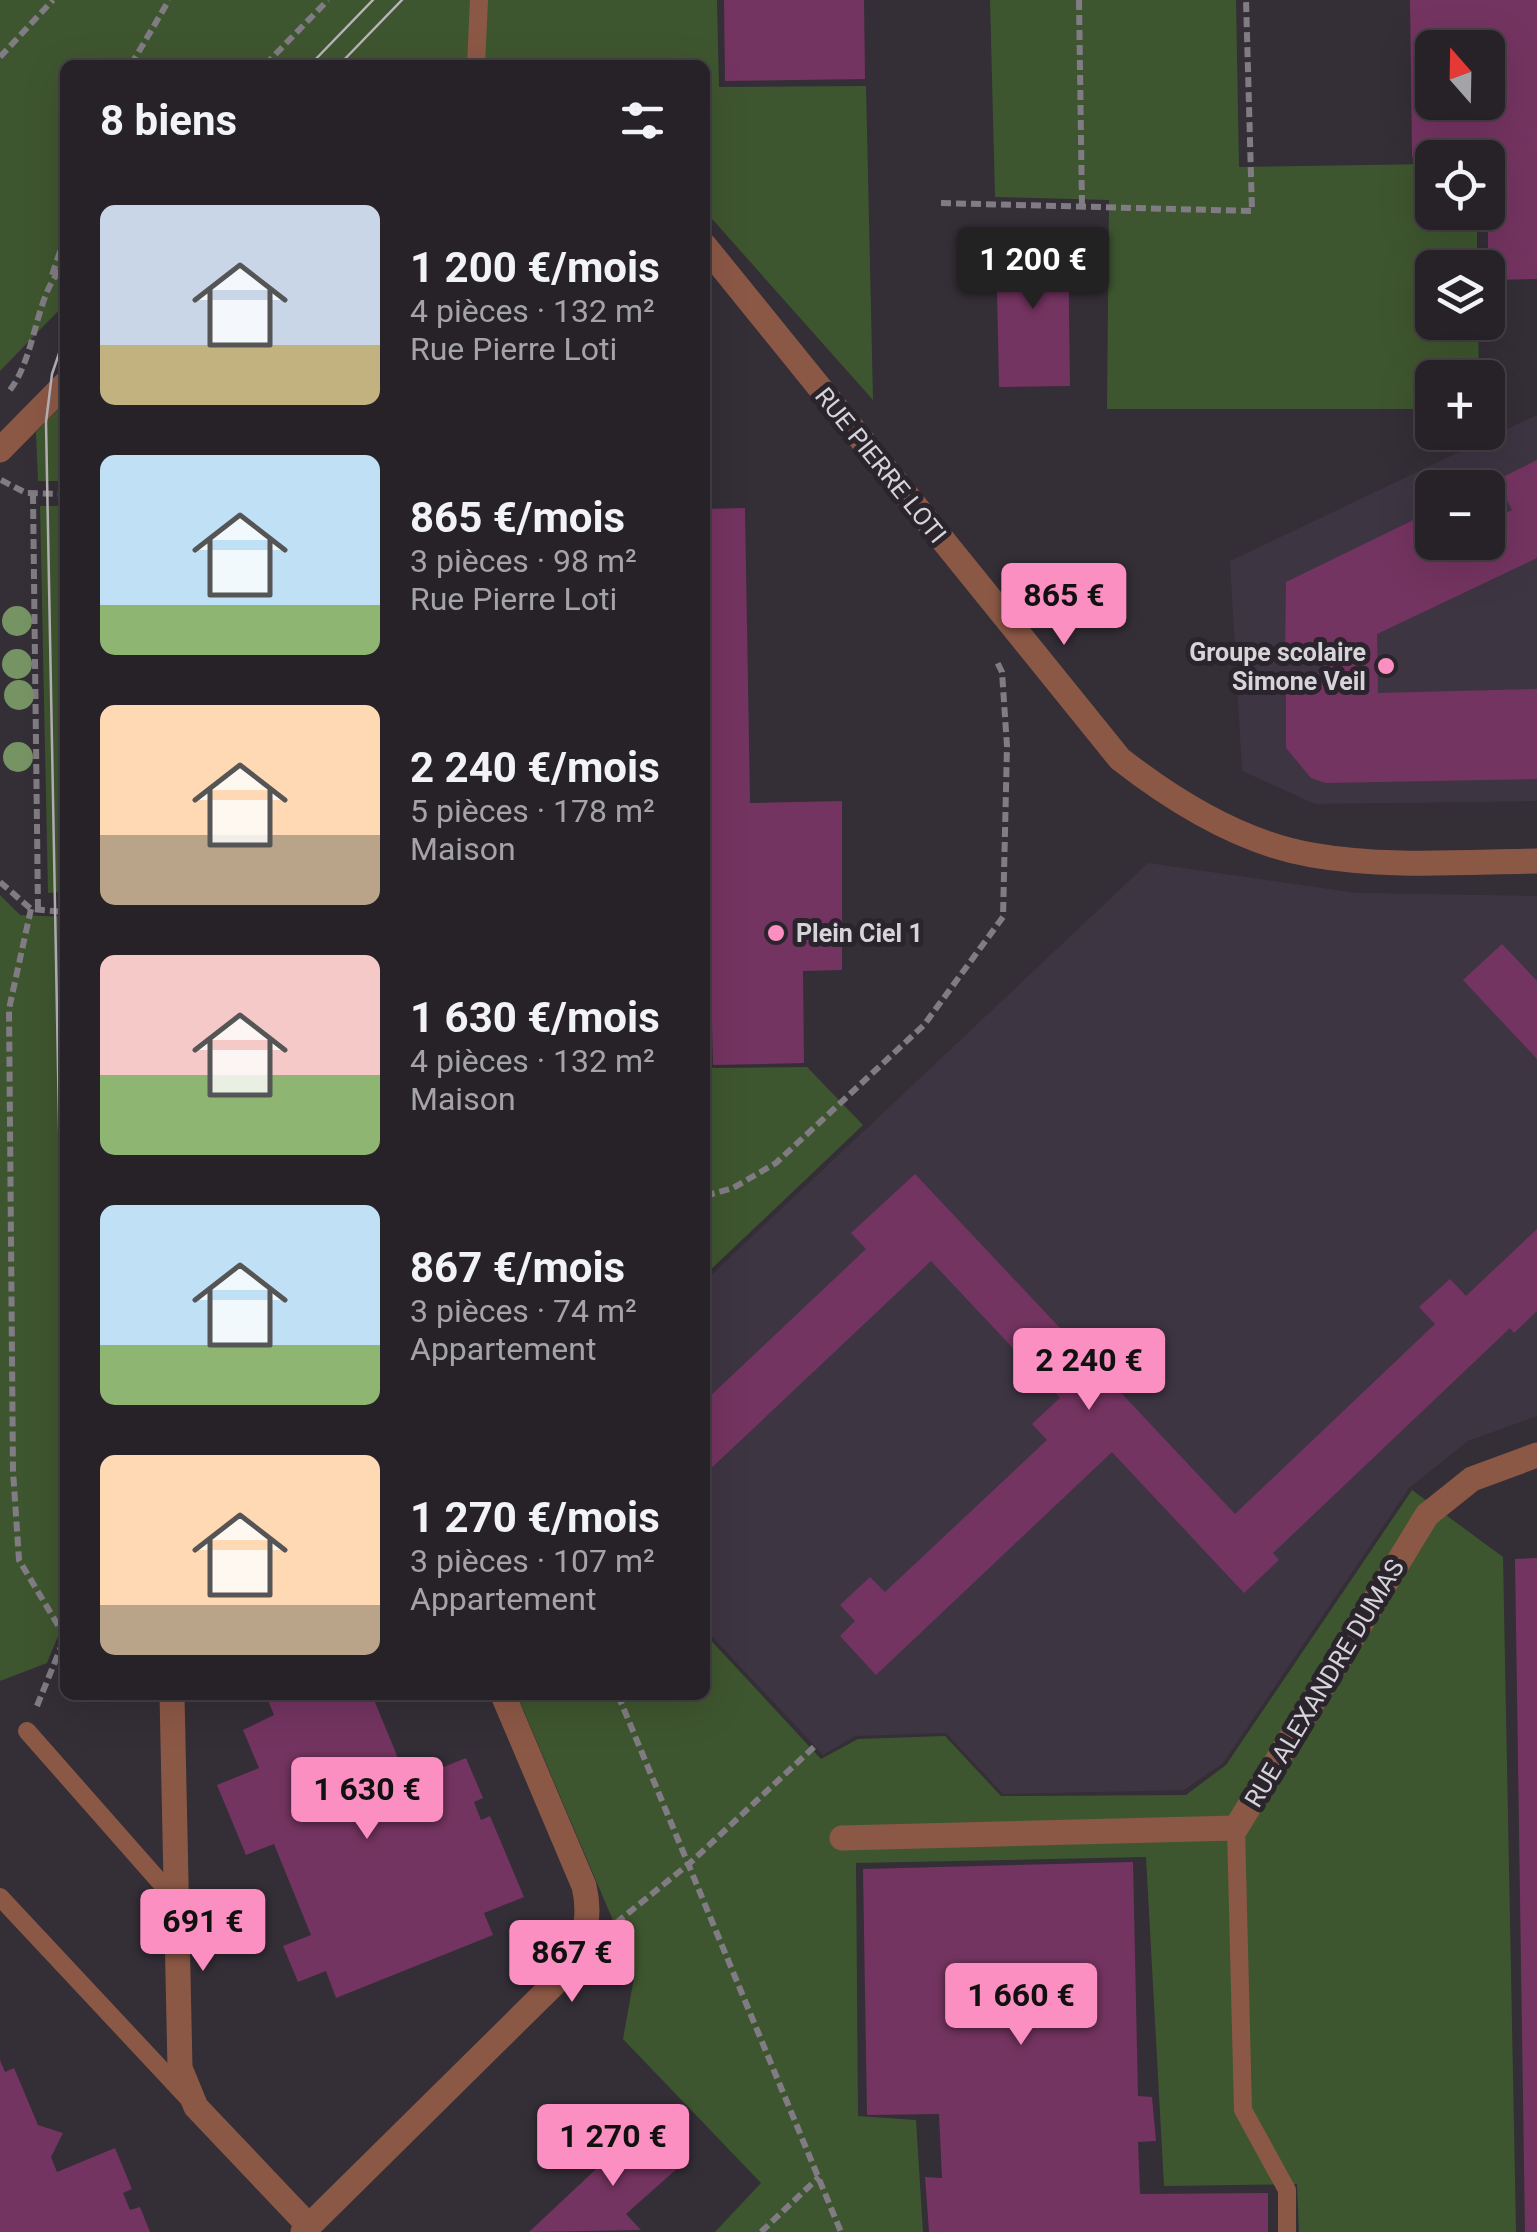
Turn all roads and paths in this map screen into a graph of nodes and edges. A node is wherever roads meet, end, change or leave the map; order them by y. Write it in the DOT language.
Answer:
graph roads {
  1 [pos="53,0"];
  2 [pos="169,0"];
  3 [pos="328,0"];
  4 [pos="478,0"];
  5 [pos="1079,0"];
  6 [pos="1246,0"];
  7 [pos="0,40"];
  8 [pos="12,46"];
  9 [pos="0,57"];
  10 [pos="134,60"];
  11 [pos="271,60"];
  12 [pos="476,60"];
  13 [pos="941,203"];
  14 [pos="1082,207"];
  15 [pos="710,252"];
  16 [pos="60,253"];
  17 [pos="60,270"];
  18 [pos="52,276"];
  19 [pos="60,389"];
  20 [pos="0,403"];
  21 [pos="0,450"];
  22 [pos="0,479"];
  23 [pos="32,494"];
  24 [pos="60,494"];
  25 [pos="994,657"];
  26 [pos="1537,861"];
  27 [pos="0,882"];
  28 [pos="35,909"];
  29 [pos="60,912"];
  30 [pos="710,1195"];
  31 [pos="1537,1455"];
  32 [pos="60,1629"];
  33 [pos="60,1649"];
  34 [pos="172,1700"];
  35 [pos="505,1700"];
  36 [pos="620,1700"];
  37 [pos="27,1731"];
  38 [pos="814,1746"];
  39 [pos="1236,1828"];
  40 [pos="842,1838"];
  41 [pos="690,1864"];
  42 [pos="0,1897"];
  43 [pos="175,1899"];
  44 [pos="586,1930"];
  45 [pos="196,2107"];
  46 [pos="819,2176"];
  47 [pos="306,2229"];
  48 [pos="761,2232"];
  49 [pos="842,2232"];
  50 [pos="1287,2232"];
  1 -- 8 [label="path"];
  2 -- 10 [label="path"];
  3 -- 11 [label="path"];
  4 -- 12 [label="lane"];
  5 -- 14 [label="path"];
  6 -- 14 [label="path"];
  7 -- 8 [label="path"];
  8 -- 9 [label="path"];
  13 -- 14 [label="path"];
  15 -- 26 [label="street, RUE PIERRE LOTI"];
  16 -- 18 [label="path"];
  17 -- 18 [label="path"];
  18 -- 20 [label="path"];
  19 -- 21 [label="street"];
  22 -- 23 [label="path"];
  23 -- 24 [label="path"];
  23 -- 28 [label="path"];
  25 -- 30 [label="path"];
  27 -- 28 [label="path"];
  28 -- 29 [label="path"];
  28 -- 32 [label="path"];
  31 -- 39 [label="street, RUE ALEXANDRE DUMAS"];
  33 -- 37 [label="path"];
  34 -- 43 [label="street"];
  35 -- 44 [label="street"];
  36 -- 41 [label="path"];
  37 -- 43 [label="lane"];
  38 -- 41 [label="path"];
  39 -- 40 [label="street, RUE ALEXANDRE DUMAS"];
  39 -- 50 [label="lane"];
  41 -- 44 [label="path"];
  41 -- 46 [label="path"];
  42 -- 45 [label="lane"];
  43 -- 45 [label="street"];
  44 -- 47 [label="street"];
  45 -- 47 [label="street"];
  46 -- 48 [label="path"];
  46 -- 49 [label="path"];
}
